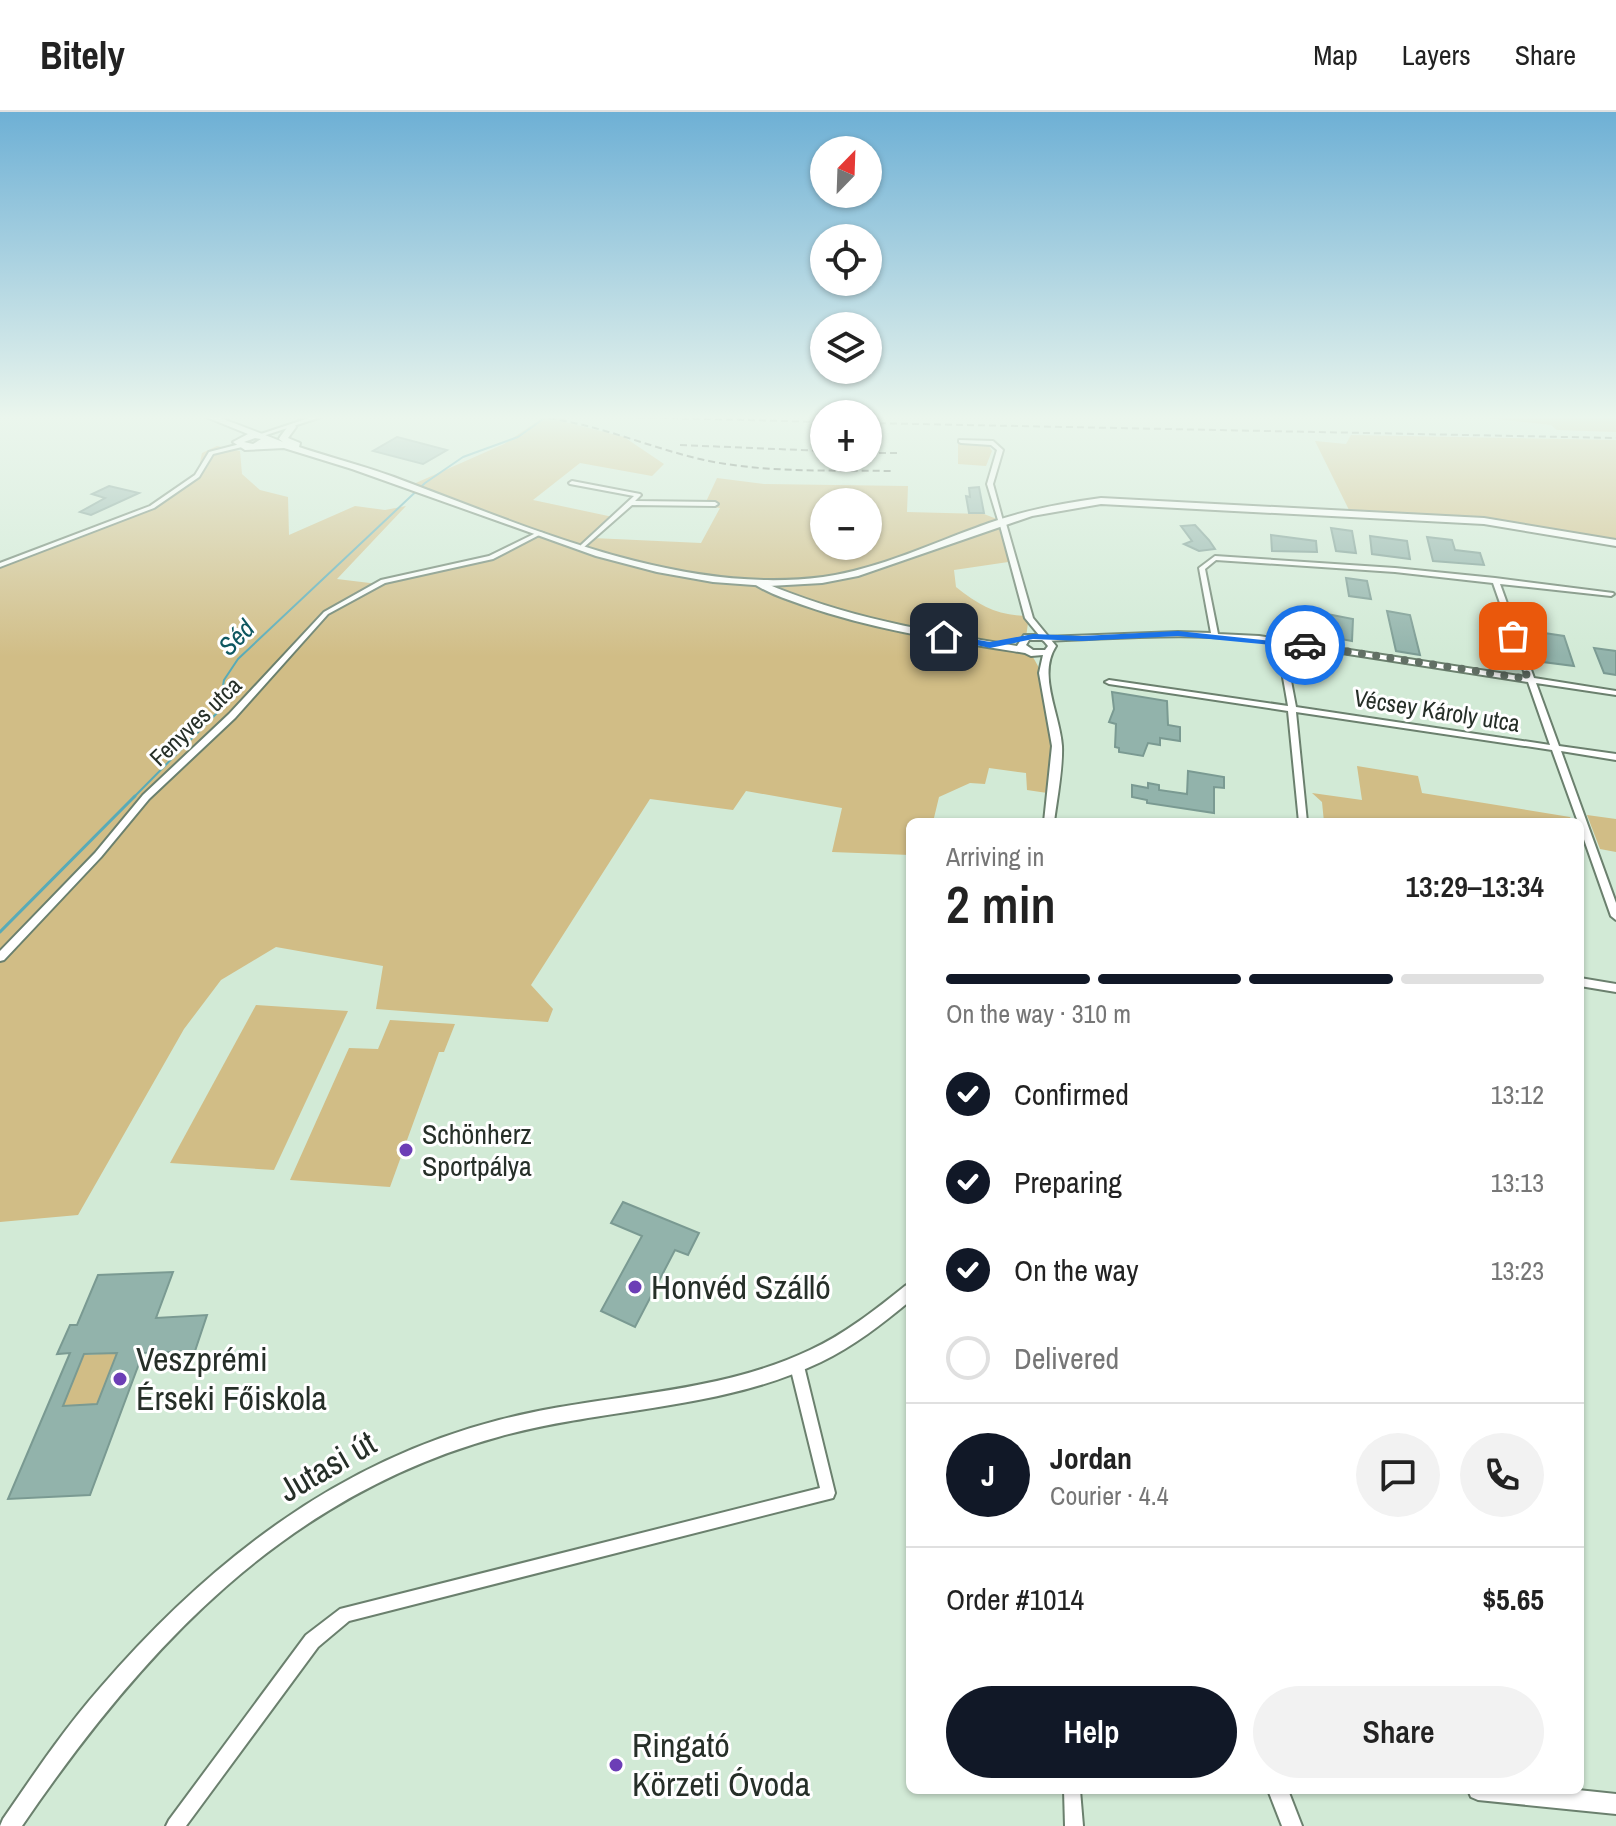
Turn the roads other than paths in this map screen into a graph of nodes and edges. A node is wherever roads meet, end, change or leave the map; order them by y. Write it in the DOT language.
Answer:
graph roads {
  1 [pos="167,497"];
  2 [pos="439,497"];
  3 [pos="636,497"];
  4 [pos="994,497"];
  5 [pos="630,503"];
  6 [pos="715,504"];
  7 [pos="1001,520"];
  8 [pos="540,533"];
  9 [pos="1616,543"];
  10 [pos="583,546"];
  11 [pos="0,565"];
  12 [pos="1495,580"];
  13 [pos="808,582"];
  14 [pos="757,583"];
  15 [pos="1611,594"];
  16 [pos="801,602"];
  17 [pos="1029,618"];
  18 [pos="1215,635"];
  19 [pos="1043,638"];
  20 [pos="1082,639"];
  21 [pos="1280,641"];
  22 [pos="1027,645"];
  23 [pos="1050,650"];
  24 [pos="1044,673"];
  25 [pos="1528,679"];
  26 [pos="1109,682"];
  27 [pos="1616,693"];
  28 [pos="1292,708"];
  29 [pos="1554,747"];
  30 [pos="1616,757"];
  31 [pos="1049,818"];
  32 [pos="1303,818"];
  33 [pos="1580,818"];
  34 [pos="1584,829"];
  35 [pos="1616,916"];
  36 [pos="0,957"];
  37 [pos="1584,983"];
  38 [pos="1616,988"];
  39 [pos="906,1294"];
  40 [pos="797,1366"];
  41 [pos="1072,1794"];
  42 [pos="1280,1794"];
  43 [pos="1517,1794"];
  44 [pos="1616,1804"];
  45 [pos="10,1826"];
  46 [pos="175,1826"];
  47 [pos="1074,1826"];
  48 [pos="1292,1826"];
  1 -- 11 [label="street"];
  2 -- 8 [label="main road"];
  3 -- 5 [label="street"];
  4 -- 7 [label="street"];
  5 -- 6 [label="street"];
  5 -- 10 [label="street"];
  7 -- 9 [label="main road"];
  7 -- 13 [label="main road"];
  7 -- 17 [label="street"];
  8 -- 10 [label="main road"];
  8 -- 36 [label="street, Fenyves utca"];
  10 -- 14 [label="main road"];
  12 -- 15 [label="street"];
  12 -- 18 [label="street"];
  12 -- 25 [label="street"];
  13 -- 14 [label="main road"];
  13 -- 16 [label="street"];
  14 -- 16 [label="street"];
  16 -- 22 [label="street"];
  17 -- 19 [label="street"];
  17 -- 22 [label="street"];
  18 -- 20 [label="street"];
  18 -- 21 [label="street"];
  19 -- 20 [label="street"];
  19 -- 22 [label="street"];
  19 -- 23 [label="street"];
  20 -- 23 [label="street"];
  21 -- 25 [label="street"];
  21 -- 28 [label="street"];
  22 -- 23 [label="street"];
  22 -- 24 [label="street"];
  23 -- 24 [label="street"];
  24 -- 31 [label="street"];
  25 -- 27 [label="street"];
  25 -- 29 [label="street"];
  26 -- 28 [label="street, Vécsey Károly utca"];
  28 -- 29 [label="street, Vécsey Károly utca"];
  28 -- 32 [label="street"];
  29 -- 30 [label="street, Vécsey Károly utca"];
  29 -- 33 [label="street"];
  34 -- 35 [label="street"];
  37 -- 38 [label="street"];
  39 -- 40 [label="street, Jutasi út"];
  40 -- 45 [label="street, Jutasi út"];
  40 -- 46 [label="street"];
  41 -- 47 [label="street"];
  42 -- 48 [label="street"];
  43 -- 44 [label="street"];
}
